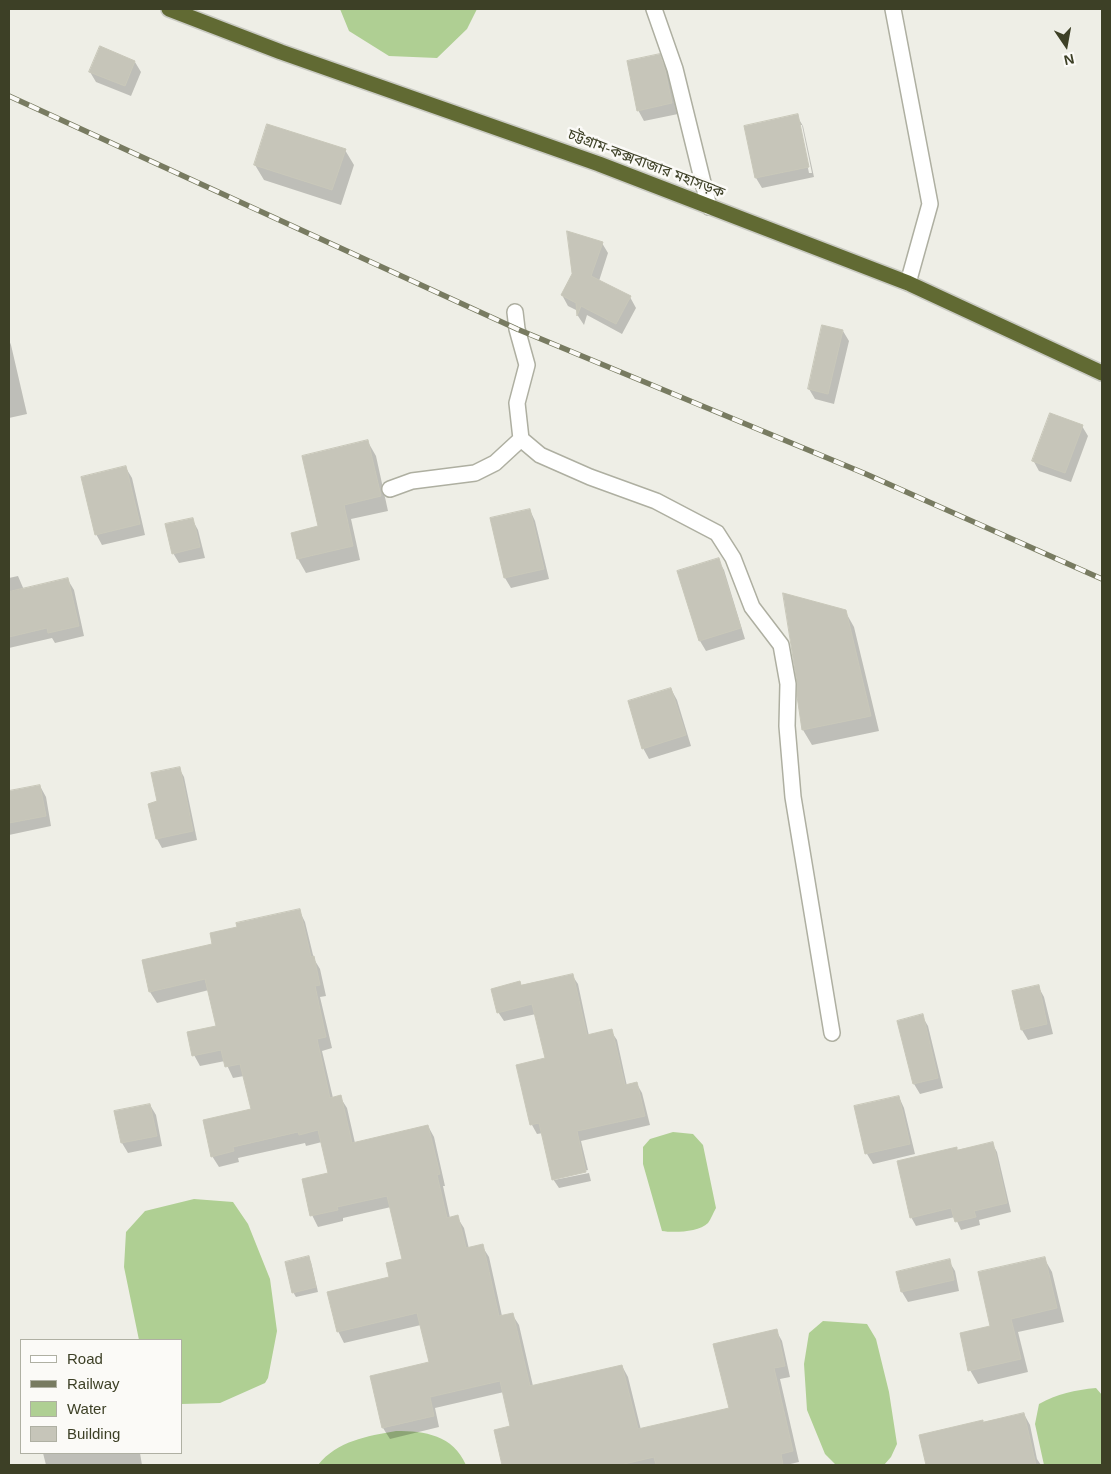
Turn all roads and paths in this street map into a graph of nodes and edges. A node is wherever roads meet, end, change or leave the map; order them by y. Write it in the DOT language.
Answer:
graph roads {
  1 [pos="169,9"];
  2 [pos="654,9"];
  3 [pos="893,9"];
  4 [pos="709,207"];
  5 [pos="908,283"];
  6 [pos="515,312"];
  7 [pos="1102,373"];
  8 [pos="521,439"];
  9 [pos="390,490"];
  10 [pos="832,1032"];
  1 -- 4 [label="highway, চট্টগ্রাম-কক্সবাজার মহাসড়ক"];
  2 -- 4 [label="street"];
  3 -- 5 [label="street"];
  4 -- 5 [label="highway, চট্টগ্রাম-কক্সবাজার মহাসড়ক"];
  5 -- 7 [label="highway, চট্টগ্রাম-কক্সবাজার মহাসড়ক"];
  6 -- 8 [label="street"];
  8 -- 9 [label="street"];
  8 -- 10 [label="street"];
}
